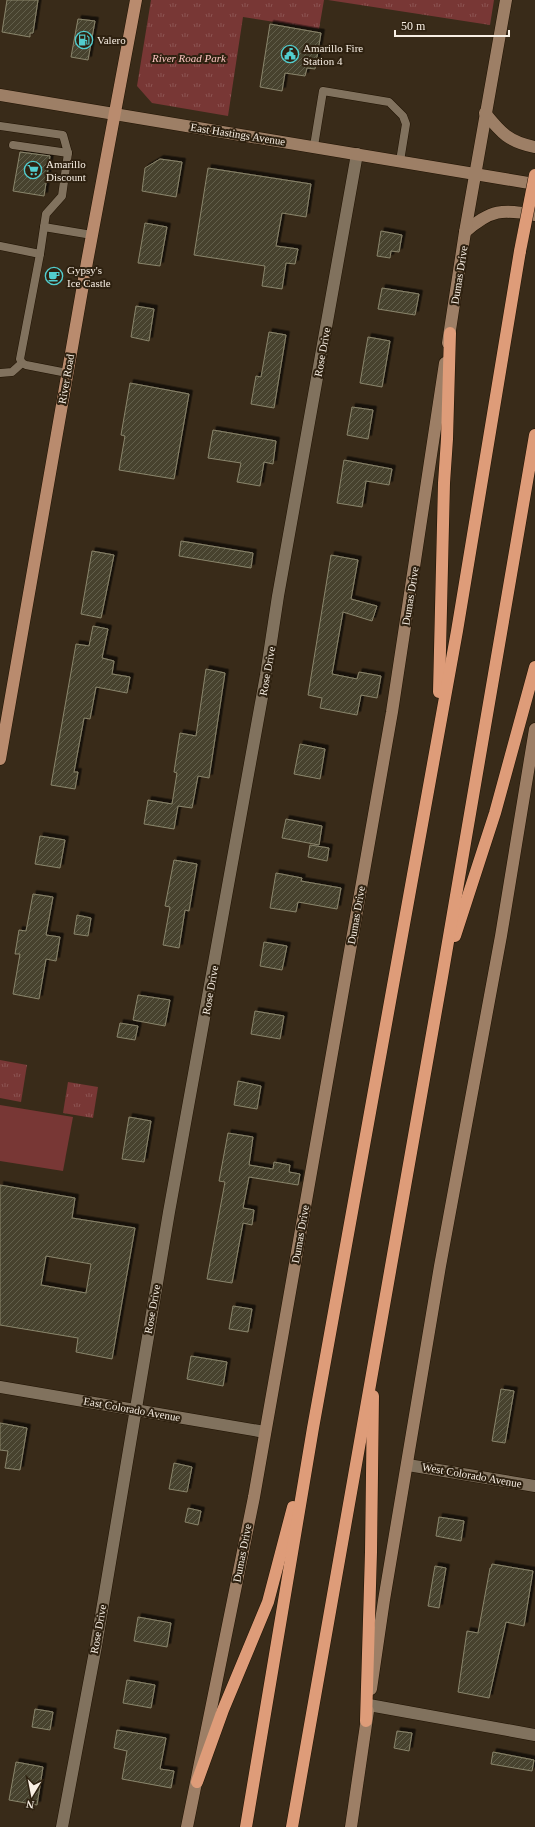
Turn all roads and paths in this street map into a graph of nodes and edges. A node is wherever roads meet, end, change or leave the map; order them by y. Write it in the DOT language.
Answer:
graph roads {
  1 [pos="136,0"];
  2 [pos="506,0"];
  3 [pos="0,95"];
  4 [pos="485,113"];
  5 [pos="115,115"];
  6 [pos="0,126"];
  7 [pos="13,145"];
  8 [pos="314,146"];
  9 [pos="535,147"];
  10 [pos="68,153"];
  11 [pos="357,154"];
  12 [pos="400,160"];
  13 [pos="476,173"];
  14 [pos="535,175"];
  15 [pos="535,184"];
  16 [pos="535,215"];
  17 [pos="44,227"];
  18 [pos="465,232"];
  19 [pos="92,235"];
  20 [pos="0,246"];
  21 [pos="40,254"];
  22 [pos="450,333"];
  23 [pos="22,363"];
  24 [pos="0,373"];
  25 [pos="68,373"];
  26 [pos="535,435"];
  27 [pos="535,667"];
  28 [pos="438,728"];
  29 [pos="535,728"];
  30 [pos="0,760"];
  31 [pos="442,977"];
  32 [pos="374,1361"];
  33 [pos="0,1387"];
  34 [pos="135,1410"];
  35 [pos="313,1428"];
  36 [pos="265,1432"];
  37 [pos="408,1465"];
  38 [pos="535,1486"];
  39 [pos="369,1705"];
  40 [pos="366,1721"];
  41 [pos="535,1735"];
  42 [pos="196,1782"];
  43 [pos="62,1827"];
  44 [pos="188,1827"];
  45 [pos="246,1827"];
  46 [pos="292,1827"];
  47 [pos="351,1827"];
  1 -- 5 [label="main road, River Road"];
  2 -- 4 [label="main road, Dumas Drive"];
  3 -- 5 [label="main road, East Hastings Avenue"];
  4 -- 9 [label="main road"];
  4 -- 13 [label="main road, Dumas Drive"];
  5 -- 8 [label="main road, East Hastings Avenue"];
  5 -- 19 [label="main road, River Road"];
  6 -- 10 [label="lane"];
  7 -- 10 [label="lane"];
  8 -- 11 [label="main road, East Hastings Avenue"];
  8 -- 12 [label="lane"];
  10 -- 17 [label="lane"];
  11 -- 12 [label="main road, East Hastings Avenue"];
  11 -- 34 [label="street, Rose Drive"];
  12 -- 13 [label="main road, East Hastings Avenue"];
  13 -- 15 [label="main road, East Hastings Avenue"];
  13 -- 18 [label="main road, Dumas Drive"];
  14 -- 28 [label="highway, bridge"];
  16 -- 18 [label="main road"];
  17 -- 19 [label="lane"];
  17 -- 21 [label="lane"];
  18 -- 22 [label="main road, Dumas Drive"];
  19 -- 25 [label="main road, River Road"];
  20 -- 21 [label="lane"];
  21 -- 23 [label="lane"];
  22 -- 28 [label="highway"];
  22 -- 36 [label="main road, Dumas Drive"];
  23 -- 24 [label="lane"];
  23 -- 25 [label="lane"];
  25 -- 30 [label="main road, River Road"];
  26 -- 31 [label="highway"];
  27 -- 31 [label="highway"];
  28 -- 35 [label="highway"];
  29 -- 37 [label="main road"];
  31 -- 32 [label="highway"];
  32 -- 40 [label="highway"];
  32 -- 46 [label="highway"];
  33 -- 34 [label="street, East Colorado Avenue"];
  34 -- 36 [label="street, East Colorado Avenue"];
  34 -- 43 [label="street, Rose Drive"];
  35 -- 42 [label="highway"];
  35 -- 45 [label="highway"];
  36 -- 42 [label="main road, Dumas Drive"];
  37 -- 38 [label="street, West Colorado Avenue"];
  37 -- 39 [label="main road"];
  39 -- 40 [label="main road"];
  39 -- 41 [label="street"];
  40 -- 47 [label="main road"];
  42 -- 44 [label="main road, Dumas Drive"];
}
